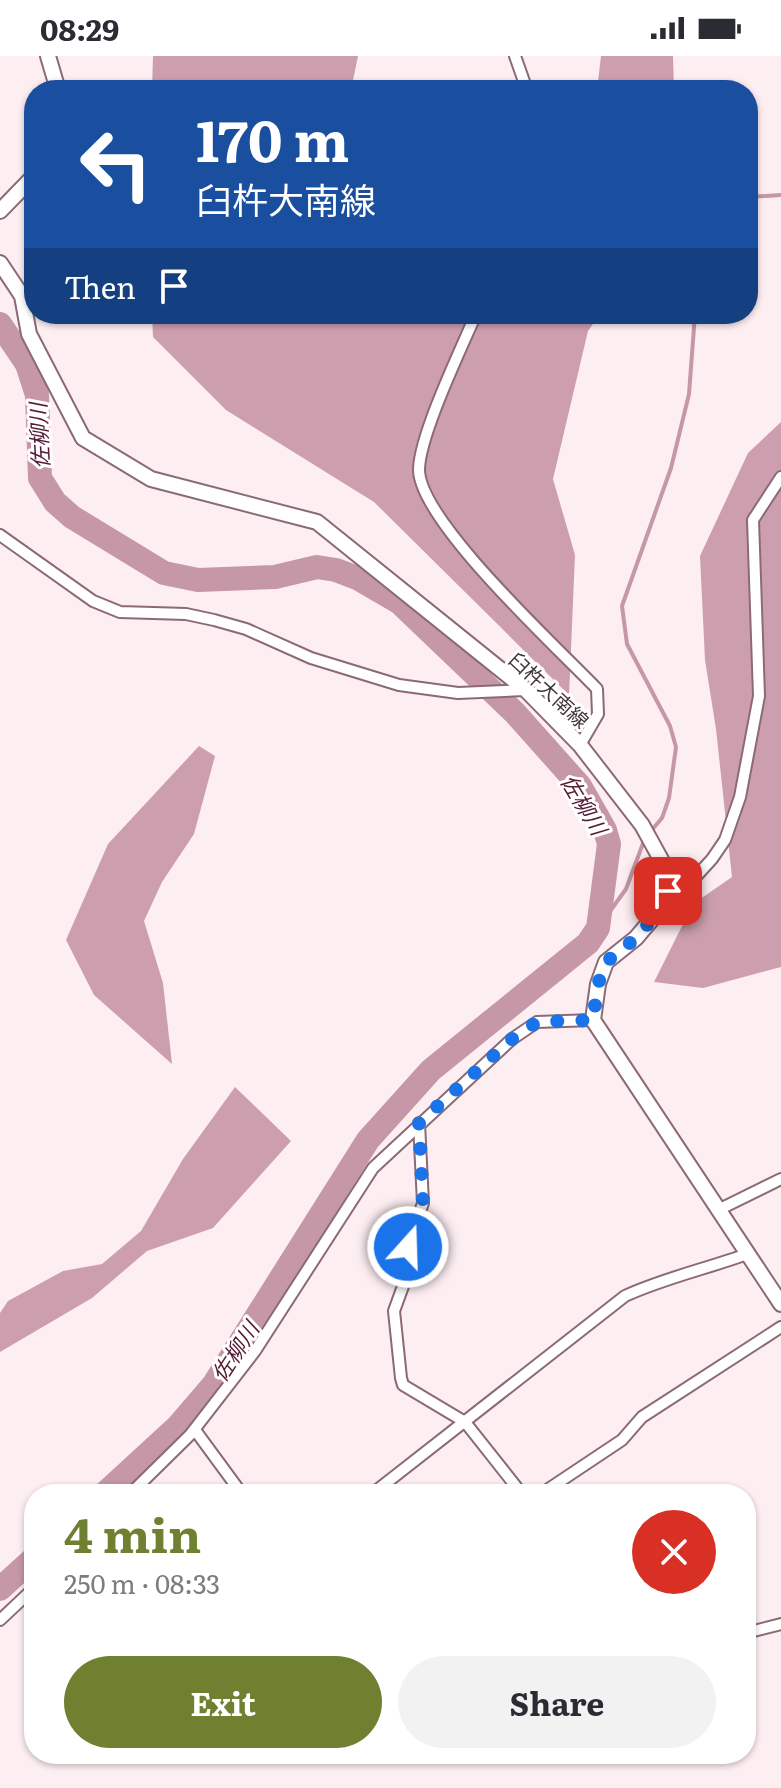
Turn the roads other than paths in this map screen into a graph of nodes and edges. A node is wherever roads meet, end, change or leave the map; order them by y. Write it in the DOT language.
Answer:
graph roads {
  1 [pos="48,56"];
  2 [pos="515,56"];
  3 [pos="55,80"];
  4 [pos="523,80"];
  5 [pos="24,186"];
  6 [pos="0,211"];
  7 [pos="0,263"];
  8 [pos="24,307"];
  9 [pos="27,324"];
  10 [pos="472,324"];
  11 [pos="781,477"];
  12 [pos="0,535"];
  13 [pos="526,690"];
  14 [pos="580,745"];
  15 [pos="668,891"];
  16 [pos="593,1020"];
  17 [pos="419,1123"];
  18 [pos="781,1179"];
  19 [pos="718,1210"];
  20 [pos="747,1254"];
  21 [pos="781,1304"];
  22 [pos="781,1327"];
  23 [pos="465,1422"];
  24 [pos="195,1430"];
  25 [pos="140,1484"];
  26 [pos="235,1484"];
  27 [pos="385,1484"];
  28 [pos="514,1484"];
  29 [pos="556,1484"];
  30 [pos="24,1597"];
  31 [pos="0,1620"];
  32 [pos="781,1624"];
  33 [pos="756,1630"];
  1 -- 3 [label="main road"];
  2 -- 4 [label="street"];
  5 -- 6 [label="main road"];
  7 -- 8 [label="main road, 臼杵大南線"];
  9 -- 13 [label="main road, 臼杵大南線"];
  10 -- 14 [label="street"];
  11 -- 15 [label="street"];
  12 -- 13 [label="street"];
  13 -- 14 [label="main road, 臼杵大南線"];
  14 -- 15 [label="main road, 臼杵大南線"];
  15 -- 16 [label="main road"];
  16 -- 17 [label="street"];
  16 -- 19 [label="main road"];
  17 -- 23 [label="street"];
  17 -- 24 [label="street"];
  18 -- 19 [label="street"];
  19 -- 20 [label="main road"];
  20 -- 21 [label="main road"];
  20 -- 23 [label="street"];
  22 -- 29 [label="street"];
  23 -- 27 [label="street"];
  23 -- 28 [label="street"];
  24 -- 25 [label="street"];
  24 -- 26 [label="street"];
  30 -- 31 [label="street"];
  32 -- 33 [label="street"];
}
